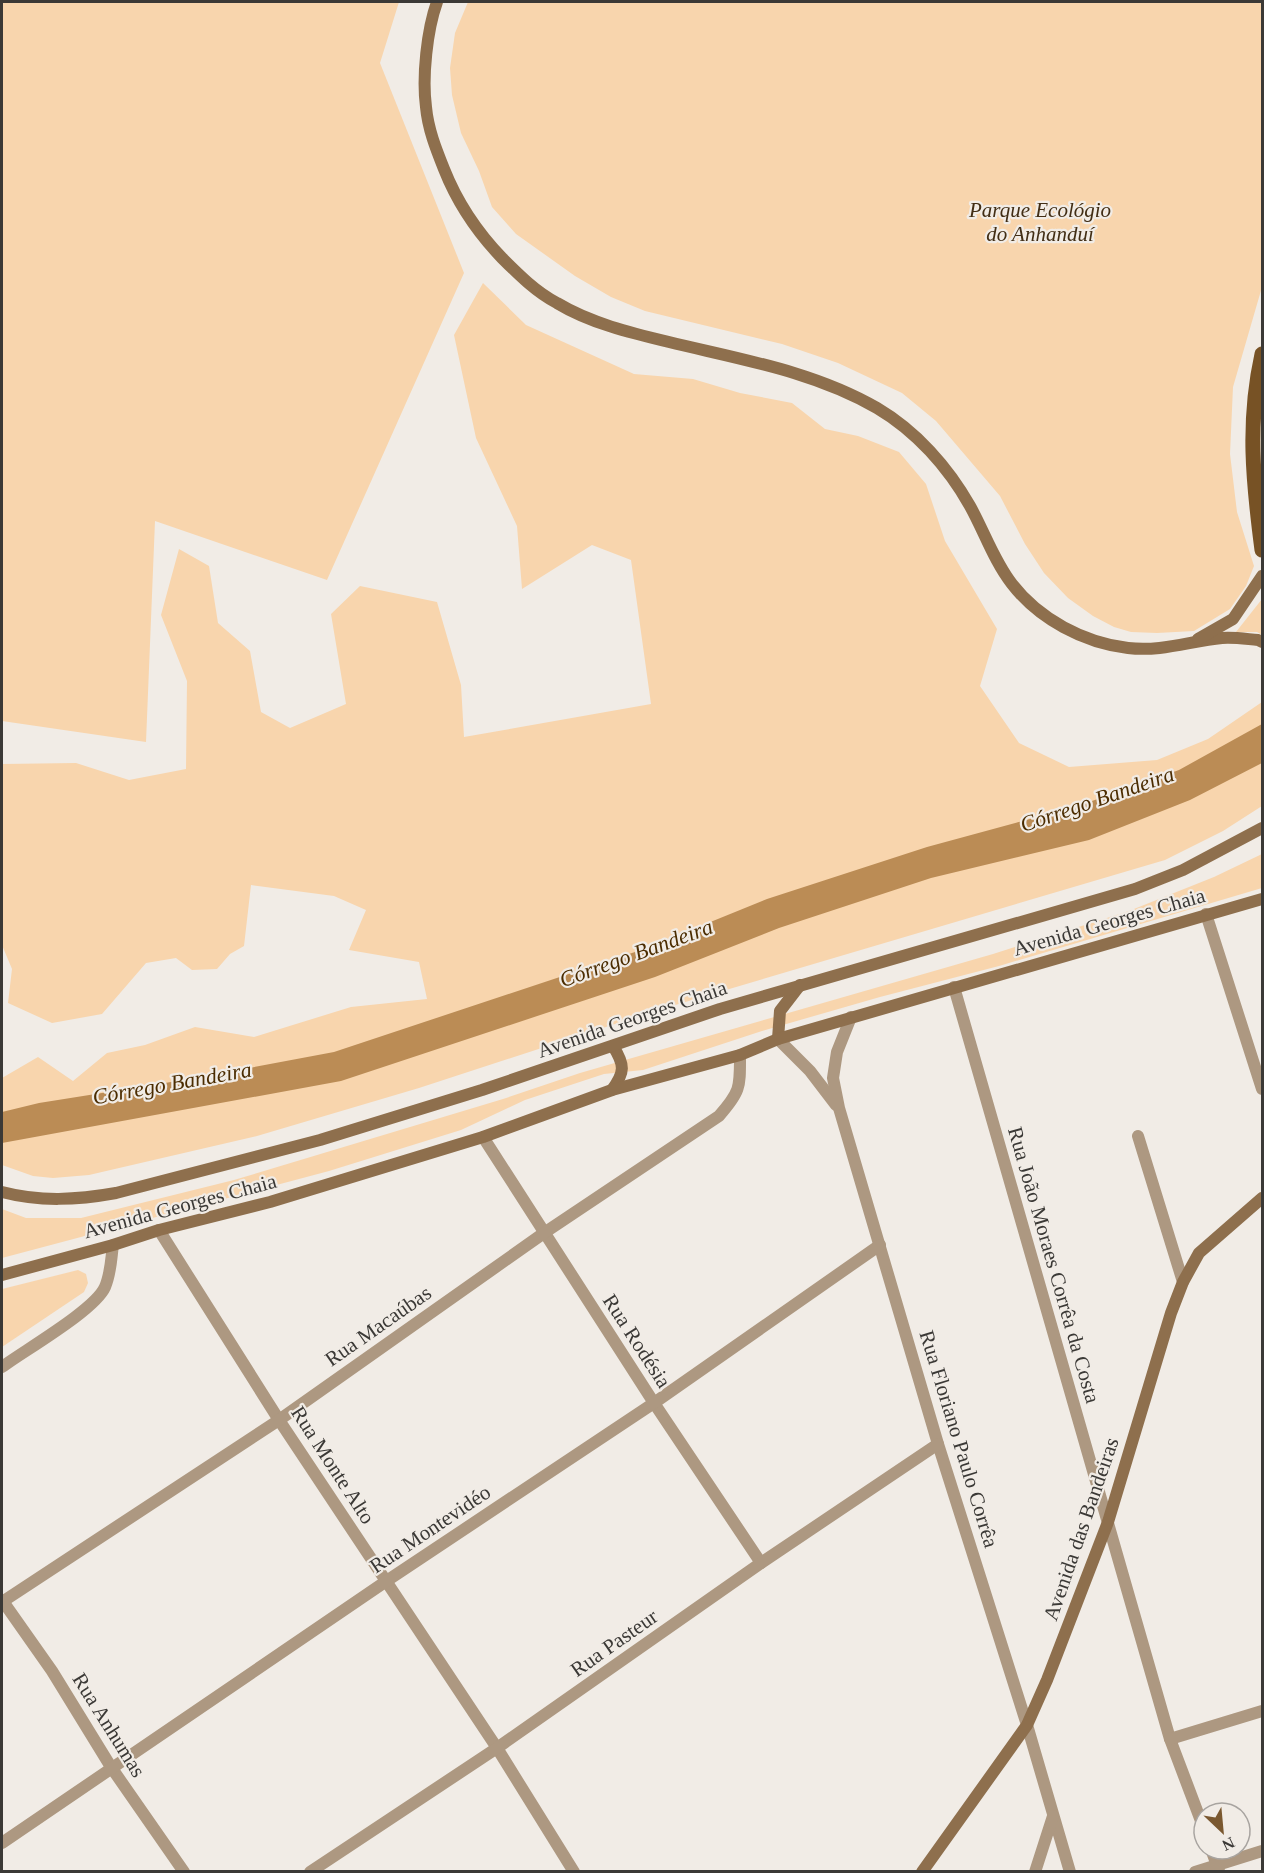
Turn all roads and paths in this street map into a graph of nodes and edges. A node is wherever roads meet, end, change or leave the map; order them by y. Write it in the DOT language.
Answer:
graph roads {
  1 [pos="437,2"];
  2 [pos="1263,354"];
  3 [pos="1263,550"];
  4 [pos="1263,576"];
  5 [pos="1263,642"];
  6 [pos="1189,644"];
  7 [pos="1263,828"];
  8 [pos="1263,899"];
  9 [pos="1206,914"];
  10 [pos="801,984"];
  11 [pos="954,987"];
  12 [pos="851,1017"];
  13 [pos="777,1039"];
  14 [pos="613,1046"];
  15 [pos="740,1055"];
  16 [pos="1263,1089"];
  17 [pos="612,1090"];
  18 [pos="838,1108"];
  19 [pos="1138,1136"];
  20 [pos="483,1137"];
  21 [pos="2,1192"];
  22 [pos="1263,1198"];
  23 [pos="159,1230"];
  24 [pos="544,1233"];
  25 [pos="113,1245"];
  26 [pos="880,1245"];
  27 [pos="2,1275"];
  28 [pos="1183,1282"];
  29 [pos="2,1367"];
  30 [pos="654,1403"];
  31 [pos="279,1420"];
  32 [pos="938,1444"];
  33 [pos="1108,1522"];
  34 [pos="761,1563"];
  35 [pos="386,1582"];
  36 [pos="2,1601"];
  37 [pos="1263,1711"];
  38 [pos="1027,1725"];
  39 [pos="1170,1739"];
  40 [pos="497,1748"];
  41 [pos="111,1767"];
  42 [pos="1193,1801"];
  43 [pos="1053,1816"];
  44 [pos="2,1843"];
  45 [pos="1263,1851"];
  46 [pos="1218,1868"];
  47 [pos="184,1872"];
  48 [pos="310,1872"];
  49 [pos="574,1872"];
  50 [pos="922,1872"];
  51 [pos="1035,1872"];
  52 [pos="1070,1872"];
  53 [pos="1195,1872"];
  1 -- 6 [label="main road"];
  2 -- 3 [label="main road"];
  4 -- 6 [label="main road"];
  5 -- 6 [label="main road"];
  7 -- 10 [label="main road, Avenida Georges Chaia"];
  8 -- 9 [label="main road, Avenida Georges Chaia"];
  9 -- 11 [label="main road, Avenida Georges Chaia"];
  9 -- 16 [label="street"];
  10 -- 13 [label="main road"];
  10 -- 14 [label="main road, Avenida Georges Chaia"];
  11 -- 12 [label="main road, Avenida Georges Chaia"];
  11 -- 33 [label="street, Rua João Moraes Corrêa da Costa"];
  12 -- 13 [label="main road, Avenida Georges Chaia"];
  12 -- 18 [label="street, Rua Floriano Paulo Corrêa"];
  13 -- 15 [label="main road, Avenida Georges Chaia"];
  13 -- 18 [label="street"];
  14 -- 17 [label="main road"];
  14 -- 21 [label="main road, Avenida Georges Chaia"];
  15 -- 17 [label="main road, Avenida Georges Chaia"];
  15 -- 24 [label="street, Rua Macaúbas"];
  17 -- 20 [label="main road, Avenida Georges Chaia"];
  18 -- 26 [label="street, Rua Floriano Paulo Corrêa"];
  19 -- 28 [label="street"];
  20 -- 23 [label="main road, Avenida Georges Chaia"];
  20 -- 24 [label="street, Rua Rodésia"];
  22 -- 28 [label="main road, Avenida das Bandeiras"];
  23 -- 25 [label="main road, Avenida Georges Chaia"];
  23 -- 31 [label="street, Rua Monte Alto"];
  24 -- 30 [label="street, Rua Rodésia"];
  24 -- 31 [label="street, Rua Macaúbas"];
  25 -- 27 [label="main road, Avenida Georges Chaia"];
  25 -- 29 [label="street"];
  26 -- 30 [label="street, Rua Montevidéo"];
  26 -- 32 [label="street, Rua Floriano Paulo Corrêa"];
  28 -- 33 [label="main road, Avenida das Bandeiras"];
  30 -- 34 [label="street, Rua Rodésia"];
  30 -- 35 [label="street, Rua Montevidéo"];
  31 -- 35 [label="street, Rua Monte Alto"];
  31 -- 36 [label="street, Rua Macaúbas"];
  32 -- 34 [label="street, Rua Pasteur"];
  32 -- 38 [label="street, Rua Floriano Paulo Corrêa"];
  33 -- 38 [label="main road, Avenida das Bandeiras"];
  33 -- 39 [label="street, Rua João Moraes Corrêa da Costa"];
  34 -- 40 [label="street, Rua Pasteur"];
  35 -- 40 [label="street, Rua Monte Alto"];
  35 -- 41 [label="street, Rua Montevidéo"];
  36 -- 41 [label="street, Rua Anhumas"];
  37 -- 39 [label="street"];
  38 -- 43 [label="street, Rua Floriano Paulo Corrêa"];
  38 -- 50 [label="main road, Avenida das Bandeiras"];
  39 -- 42 [label="street, Rua João Moraes Corrêa da Costa"];
  40 -- 48 [label="street, Rua Pasteur"];
  40 -- 49 [label="street, Rua Monte Alto"];
  41 -- 44 [label="street, Rua Montevidéo"];
  41 -- 47 [label="street, Rua Anhumas"];
  43 -- 51 [label="street"];
  43 -- 52 [label="street, Rua Floriano Paulo Corrêa"];
  45 -- 46 [label="street"];
  46 -- 53 [label="street"];
}
